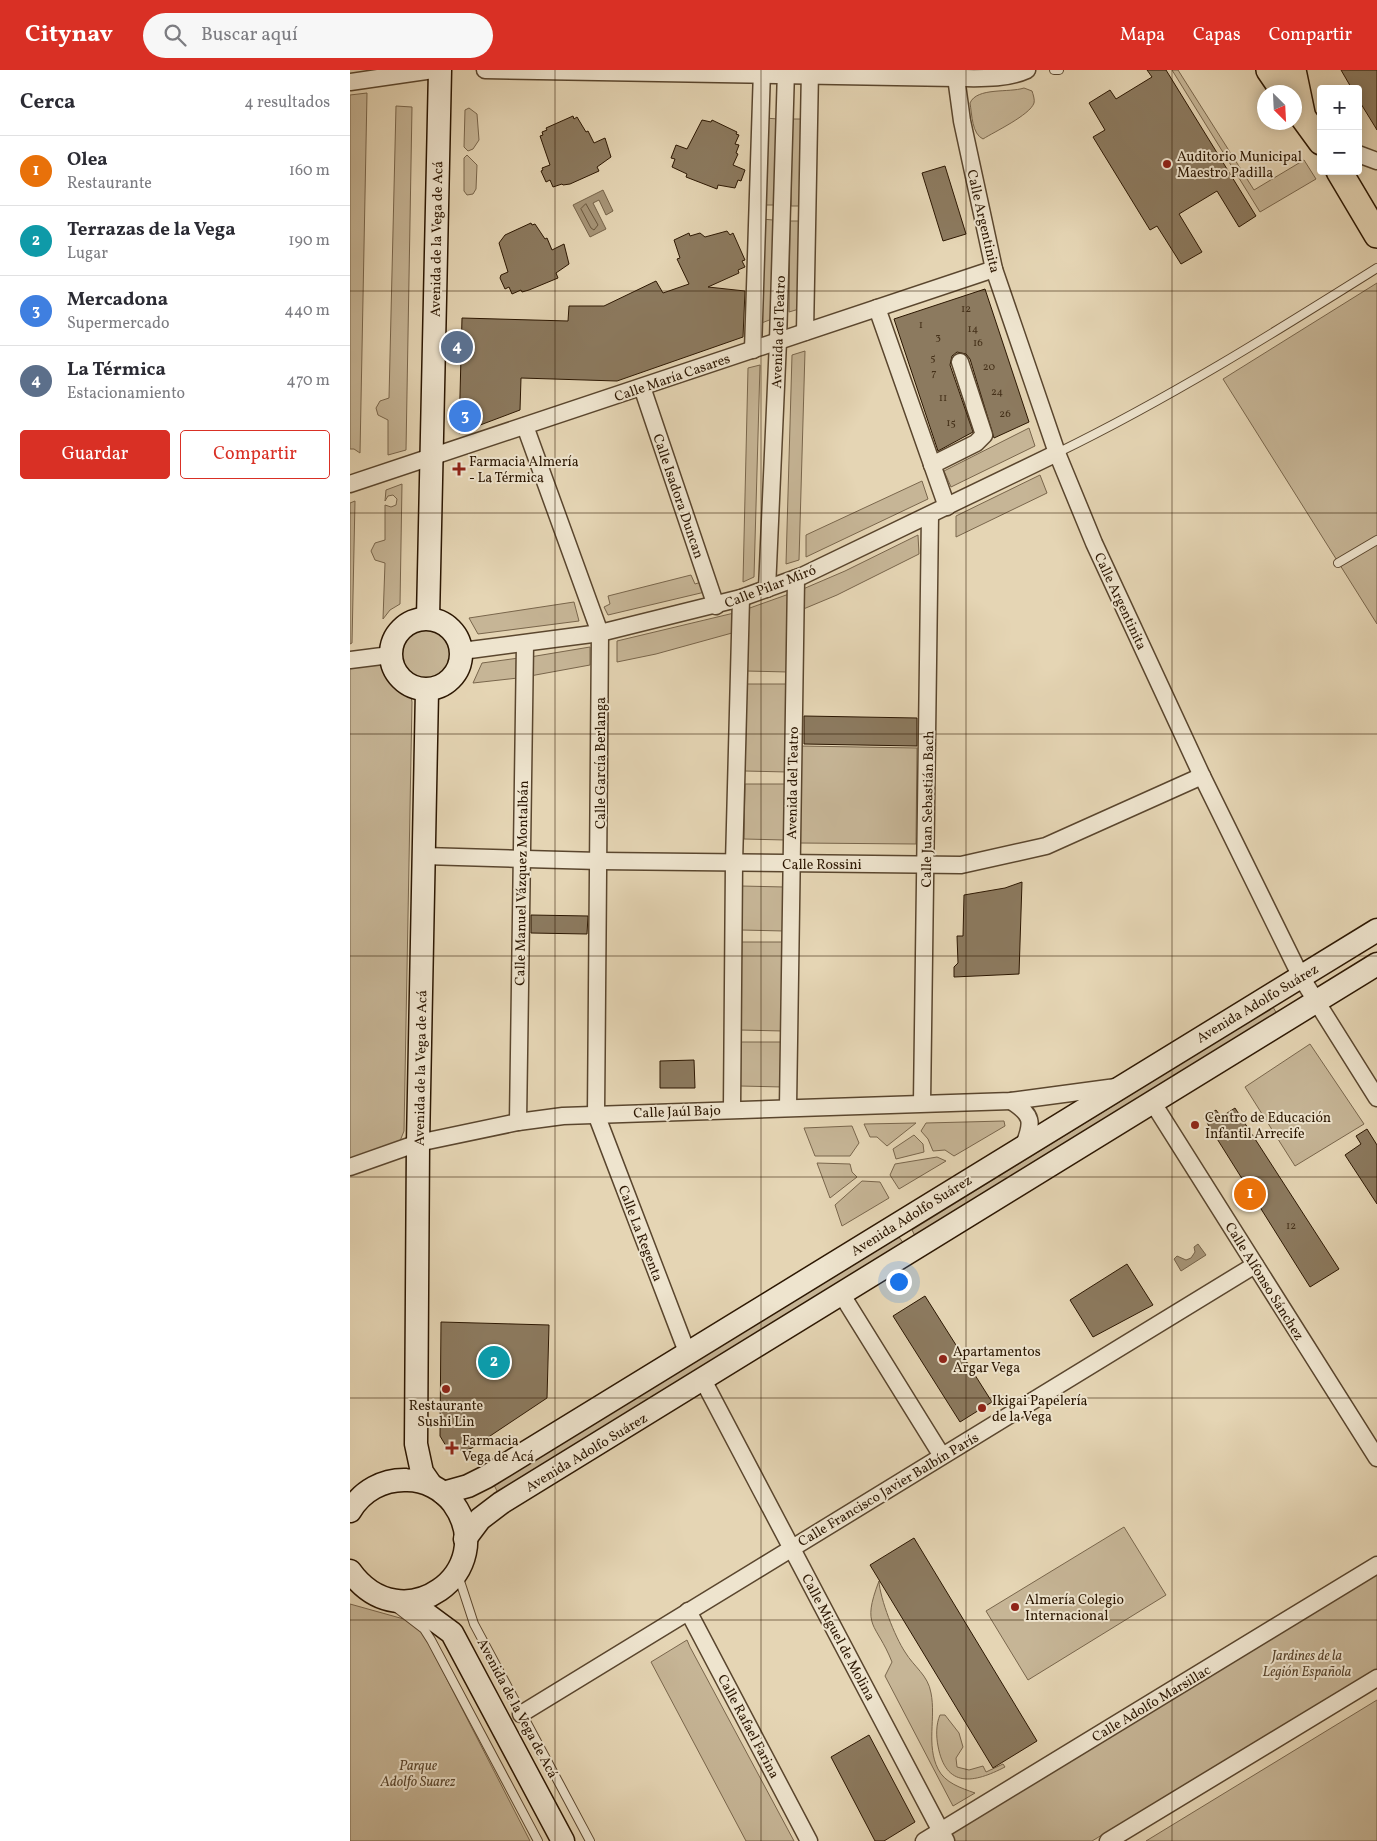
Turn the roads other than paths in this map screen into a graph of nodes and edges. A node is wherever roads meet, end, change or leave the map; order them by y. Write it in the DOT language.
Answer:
graph roads {
  1 [pos="432,70"];
  2 [pos="440,70"];
  3 [pos="485,70"];
  4 [pos="1027,70"];
  5 [pos="1054,70"];
  6 [pos="1059,70"];
  7 [pos="1269,70"];
  8 [pos="1293,70"];
  9 [pos="762,73"];
  10 [pos="786,73"];
  11 [pos="810,73"];
  12 [pos="956,74"];
  13 [pos="350,82"];
  14 [pos="1279,85"];
  15 [pos="1295,85"];
  16 [pos="1302,115"];
  17 [pos="1317,137"];
  18 [pos="1362,155"];
  19 [pos="1377,161"];
  20 [pos="1341,175"];
  21 [pos="1377,234"];
  22 [pos="1377,268"];
  23 [pos="994,270"];
  24 [pos="877,308"];
  25 [pos="805,332"];
  26 [pos="778,341"];
  27 [pos="753,350"];
  28 [pos="960,362"];
  29 [pos="642,387"];
  30 [pos="525,426"];
  31 [pos="1056,453"];
  32 [pos="430,458"];
  33 [pos="932,464"];
  34 [pos="350,484"];
  35 [pos="947,507"];
  36 [pos="930,516"];
  37 [pos="1377,540"];
  38 [pos="1338,563"];
  39 [pos="796,578"];
  40 [pos="767,589"];
  41 [pos="741,598"];
  42 [pos="716,606"];
  43 [pos="428,618"];
  44 [pos="600,633"];
  45 [pos="525,644"];
  46 [pos="462,651"];
  47 [pos="390,655"];
  48 [pos="350,660"];
  49 [pos="427,691"];
  50 [pos="1202,776"];
  51 [pos="424,856"];
  52 [pos="522,858"];
  53 [pos="599,861"];
  54 [pos="734,863"];
  55 [pos="790,864"];
  56 [pos="926,864"];
  57 [pos="1377,930"];
  58 [pos="1377,964"];
  59 [pos="1301,977"];
  60 [pos="1316,1001"];
  61 [pos="1118,1087"];
  62 [pos="1377,1098"];
  63 [pos="1011,1101"];
  64 [pos="922,1103"];
  65 [pos="1153,1103"];
  66 [pos="788,1107"];
  67 [pos="732,1109"];
  68 [pos="596,1114"];
  69 [pos="518,1122"];
  70 [pos="418,1143"];
  71 [pos="1024,1145"];
  72 [pos="350,1167"];
  73 [pos="1255,1265"];
  74 [pos="842,1295"];
  75 [pos="687,1352"];
  76 [pos="703,1380"];
  77 [pos="416,1444"];
  78 [pos="942,1456"];
  79 [pos="1377,1458"];
  80 [pos="390,1481"];
  81 [pos="437,1489"];
  82 [pos="352,1504"];
  83 [pos="466,1539"];
  84 [pos="792,1548"];
  85 [pos="1377,1566"];
  86 [pos="350,1571"];
  87 [pos="453,1577"];
  88 [pos="358,1589"];
  89 [pos="387,1600"];
  90 [pos="410,1602"];
  91 [pos="688,1611"];
  92 [pos="452,1633"];
  93 [pos="1377,1678"];
  94 [pos="521,1714"];
  95 [pos="943,1836"];
  96 [pos="538,1841"];
  97 [pos="563,1841"];
  98 [pos="590,1841"];
  99 [pos="809,1841"];
  100 [pos="924,1841"];
  101 [pos="1108,1841"];
  1 -- 13 [label="street"];
  2 -- 32 [label="main road, Avenida de la Vega de Acá"];
  3 -- 9 [label="street"];
  4 -- 12 [label="street"];
  5 -- 6 [label="lane"];
  7 -- 14 [label="main road"];
  8 -- 15 [label="main road"];
  9 -- 10 [label="street"];
  9 -- 27 [label="street, Avenida del Teatro"];
  10 -- 11 [label="street"];
  10 -- 26 [label="street, Avenida del Teatro"];
  11 -- 12 [label="street"];
  11 -- 25 [label="street, Avenida del Teatro"];
  12 -- 23 [label="street, Calle Argentinita"];
  16 -- 17 [label="main road"];
  18 -- 19 [label="street"];
  20 -- 21 [label="main road"];
  22 -- 31 [label="lane"];
  23 -- 24 [label="street, Calle María Casares"];
  23 -- 31 [label="street, Calle Argentinita"];
  24 -- 25 [label="street, Calle María Casares"];
  24 -- 33 [label="street"];
  25 -- 26 [label="street, Calle María Casares"];
  26 -- 27 [label="street, Calle María Casares"];
  26 -- 40 [label="street, Avenida del Teatro"];
  27 -- 29 [label="street, Calle María Casares"];
  28 -- 33 [label="street"];
  29 -- 30 [label="street, Calle María Casares"];
  29 -- 42 [label="street, Calle Isadora Duncan"];
  30 -- 32 [label="street, Calle María Casares"];
  30 -- 44 [label="street, Calle García Berlanga"];
  31 -- 35 [label="street, Calle Pilar Miró"];
  31 -- 50 [label="street, Calle Argentinita"];
  32 -- 34 [label="street, Calle María Casares"];
  32 -- 43 [label="main road, Avenida de la Vega de Acá"];
  33 -- 35 [label="street"];
  35 -- 36 [label="street, Calle Pilar Miró"];
  36 -- 39 [label="street, Calle Pilar Miró"];
  36 -- 56 [label="street, Calle Juan Sebastián Bach"];
  37 -- 38 [label="lane"];
  39 -- 40 [label="street, Calle Pilar Miró"];
  39 -- 55 [label="street, Avenida del Teatro"];
  40 -- 41 [label="street, Calle Pilar Miró"];
  41 -- 42 [label="street, Calle Pilar Miró"];
  41 -- 54 [label="street"];
  42 -- 44 [label="street, Calle Pilar Miró"];
  43 -- 46 [label="main road"];
  43 -- 47 [label="main road"];
  44 -- 45 [label="street, Calle Pilar Miró"];
  44 -- 53 [label="street, Calle García Berlanga"];
  45 -- 46 [label="street, Calle Pilar Miró"];
  45 -- 52 [label="street, Calle Manuel Vázquez Montalbán"];
  46 -- 49 [label="main road"];
  47 -- 48 [label="street"];
  47 -- 49 [label="main road"];
  49 -- 51 [label="main road, Avenida de la Vega de Acá"];
  50 -- 56 [label="street, Calle Rossini"];
  50 -- 59 [label="street, Calle Argentinita"];
  51 -- 52 [label="street, Calle Rossini"];
  51 -- 70 [label="main road, Avenida de la Vega de Acá"];
  52 -- 53 [label="street, Calle Rossini"];
  52 -- 69 [label="street, Calle Manuel Vázquez Montalbán"];
  53 -- 54 [label="street, Calle Rossini"];
  53 -- 68 [label="street, Calle García Berlanga"];
  54 -- 55 [label="street, Calle Rossini"];
  54 -- 67 [label="street"];
  55 -- 56 [label="street, Calle Rossini"];
  55 -- 66 [label="street, Avenida del Teatro"];
  56 -- 64 [label="street, Calle Juan Sebastián Bach"];
  57 -- 59 [label="main road, Avenida Adolfo Suárez"];
  58 -- 60 [label="main road, Avenida Adolfo Suárez"];
  59 -- 60 [label="street, Calle Argentinita"];
  59 -- 61 [label="main road, Avenida Adolfo Suárez"];
  60 -- 62 [label="street, Calle Argentinita"];
  60 -- 65 [label="main road, Avenida Adolfo Suárez"];
  61 -- 63 [label="street, Calle Jaúl Bajo"];
  61 -- 71 [label="main road, Avenida Adolfo Suárez"];
  63 -- 64 [label="street, Calle Jaúl Bajo"];
  63 -- 71 [label="street"];
  64 -- 66 [label="street, Calle Jaúl Bajo"];
  65 -- 73 [label="street, Calle Alfonso Sánchez"];
  65 -- 74 [label="main road, Avenida Adolfo Suárez"];
  66 -- 67 [label="street, Calle Jaúl Bajo"];
  67 -- 68 [label="street, Calle Jaúl Bajo"];
  68 -- 69 [label="street, Calle Jaúl Bajo"];
  68 -- 75 [label="street, Calle La Regenta"];
  69 -- 70 [label="street, Calle Jaúl Bajo"];
  70 -- 72 [label="street, Calle Jaúl Bajo"];
  70 -- 77 [label="main road, Avenida de la Vega de Acá"];
  71 -- 75 [label="main road, Avenida Adolfo Suárez"];
  73 -- 78 [label="street, Calle Francisco Javier Balbín París"];
  73 -- 79 [label="street, Calle Alfonso Sánchez"];
  74 -- 76 [label="main road, Avenida Adolfo Suárez"];
  74 -- 78 [label="street"];
  75 -- 81 [label="main road, Avenida Adolfo Suárez"];
  76 -- 83 [label="main road, Avenida Adolfo Suárez"];
  76 -- 84 [label="street, Calle Miguel de Molina"];
  77 -- 80 [label="main road, Avenida de la Vega de Acá"];
  77 -- 81 [label="main road, Avenida de la Vega de Acá"];
  78 -- 84 [label="street, Calle Francisco Javier Balbín París"];
  80 -- 81 [label="main road"];
  80 -- 82 [label="main road"];
  81 -- 83 [label="main road, Avenida de la Vega de Acá"];
  83 -- 87 [label="main road"];
  84 -- 91 [label="street, Calle Francisco Javier Balbín París"];
  84 -- 95 [label="street, Calle Miguel de Molina"];
  85 -- 95 [label="street, Calle Adolfo Marsillac"];
  86 -- 88 [label="main road"];
  87 -- 90 [label="main road"];
  87 -- 92 [label="main road, Avenida de la Vega de Acá"];
  87 -- 94 [label="lane, Avenida de la Vega de Acá"];
  88 -- 89 [label="main road"];
  89 -- 90 [label="main road"];
  89 -- 96 [label="lane"];
  90 -- 92 [label="main road, Avenida de la Vega de Acá"];
  91 -- 94 [label="street, Calle Francisco Javier Balbín París"];
  91 -- 99 [label="street, Calle Rafael Farina"];
  92 -- 97 [label="main road, Avenida de la Vega de Acá"];
  93 -- 101 [label="street"];
  94 -- 98 [label="lane, Avenida de la Vega de Acá"];
  95 -- 100 [label="street, Calle Adolfo Marsillac"];
}
